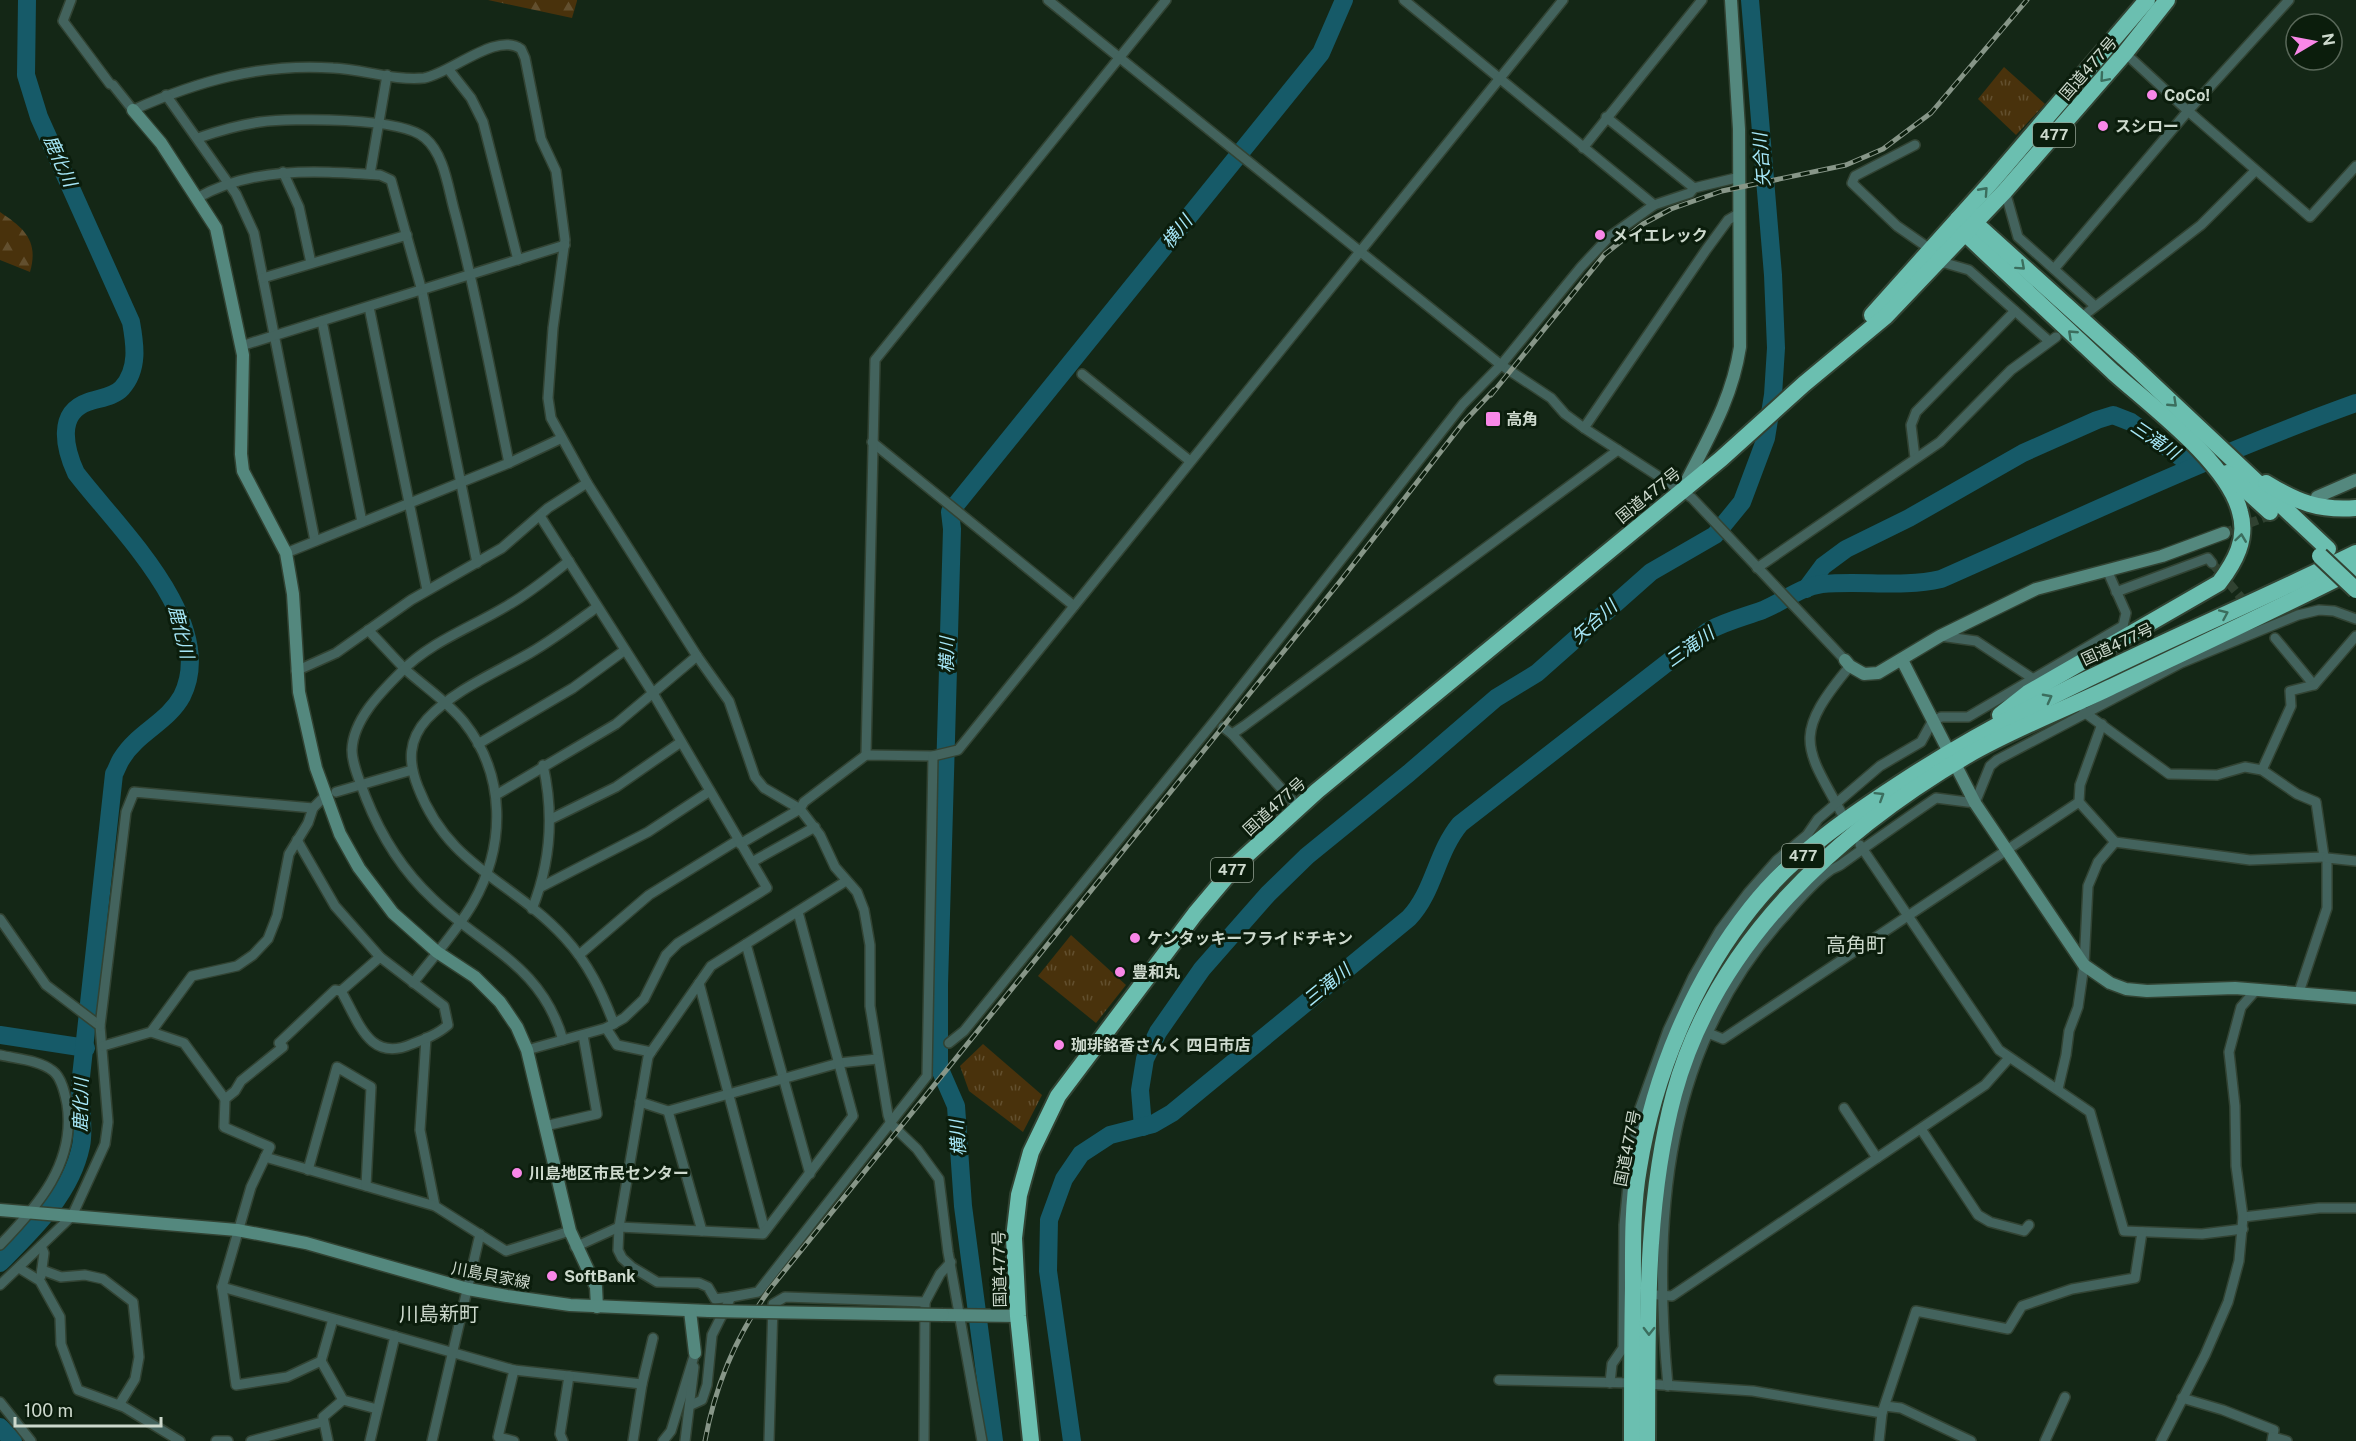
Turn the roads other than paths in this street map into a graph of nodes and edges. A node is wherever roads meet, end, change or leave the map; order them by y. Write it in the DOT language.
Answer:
graph roads {
  1 [pos="71,0"];
  2 [pos="1048,0"];
  3 [pos="1166,0"];
  4 [pos="1404,0"];
  5 [pos="1563,0"];
  6 [pos="1702,0"];
  7 [pos="1731,0"];
  8 [pos="2147,0"];
  9 [pos="2167,0"];
  10 [pos="2289,0"];
  11 [pos="2125,53"];
  12 [pos="1120,58"];
  13 [pos="450,70"];
  14 [pos="387,75"];
  15 [pos="1500,80"];
  16 [pos="166,95"];
  17 [pos="133,110"];
  18 [pos="2188,111"];
  19 [pos="1606,117"];
  20 [pos="378,123"];
  21 [pos="198,138"];
  22 [pos="1915,144"];
  23 [pos="1583,148"];
  24 [pos="2356,166"];
  25 [pos="2255,171"];
  26 [pos="283,172"];
  27 [pos="370,174"];
  28 [pos="1740,177"];
  29 [pos="228,182"];
  30 [pos="1694,188"];
  31 [pos="2005,191"];
  32 [pos="197,198"];
  33 [pos="1654,206"];
  34 [pos="1740,213"];
  35 [pos="1958,219"];
  36 [pos="1971,229"];
  37 [pos="407,234"];
  38 [pos="565,246"];
  39 [pos="1930,249"];
  40 [pos="1359,253"];
  41 [pos="518,260"];
  42 [pos="312,263"];
  43 [pos="1935,265"];
  44 [pos="2054,269"];
  45 [pos="471,274"];
  46 [pos="263,278"];
  47 [pos="422,291"];
  48 [pos="2095,306"];
  49 [pos="369,307"];
  50 [pos="2015,311"];
  51 [pos="2087,314"];
  52 [pos="322,321"];
  53 [pos="274,336"];
  54 [pos="241,346"];
  55 [pos="1501,365"];
  56 [pos="1082,374"];
  57 [pos="1804,384"];
  58 [pos="1584,428"];
  59 [pos="560,439"];
  60 [pos="872,442"];
  61 [pos="1618,450"];
  62 [pos="1915,458"];
  63 [pos="1190,461"];
  64 [pos="509,463"];
  65 [pos="2356,480"];
  66 [pos="461,483"];
  67 [pos="587,483"];
  68 [pos="2249,488"];
  69 [pos="1687,495"];
  70 [pos="2317,497"];
  71 [pos="410,503"];
  72 [pos="2356,508"];
  73 [pos="540,516"];
  74 [pos="362,522"];
  75 [pos="2224,533"];
  76 [pos="315,542"];
  77 [pos="286,553"];
  78 [pos="2324,553"];
  79 [pos="2356,553"];
  80 [pos="569,561"];
  81 [pos="477,563"];
  82 [pos="2212,563"];
  83 [pos="1758,568"];
  84 [pos="2356,569"];
  85 [pos="2107,570"];
  86 [pos="2356,576"];
  87 [pos="427,590"];
  88 [pos="2315,590"];
  89 [pos="2356,590"];
  90 [pos="2116,592"];
  91 [pos="1074,606"];
  92 [pos="597,607"];
  93 [pos="2356,619"];
  94 [pos="368,630"];
  95 [pos="1941,636"];
  96 [pos="2356,636"];
  97 [pos="2275,638"];
  98 [pos="625,650"];
  99 [pos="697,656"];
  100 [pos="1902,660"];
  101 [pos="1847,663"];
  102 [pos="405,668"];
  103 [pos="296,671"];
  104 [pos="2032,678"];
  105 [pos="2314,685"];
  106 [pos="654,695"];
  107 [pos="445,703"];
  108 [pos="2084,712"];
  109 [pos="1932,722"];
  110 [pos="2102,724"];
  111 [pos="1223,727"];
  112 [pos="1232,734"];
  113 [pos="681,742"];
  114 [pos="478,744"];
  115 [pos="1964,744"];
  116 [pos="866,755"];
  117 [pos="933,756"];
  118 [pos="1951,759"];
  119 [pos="543,765"];
  120 [pos="412,770"];
  121 [pos="2262,770"];
  122 [pos="361,784"];
  123 [pos="710,791"];
  124 [pos="331,794"];
  125 [pos="496,795"];
  126 [pos="2079,802"];
  127 [pos="1975,803"];
  128 [pos="1835,804"];
  129 [pos="1299,807"];
  130 [pos="313,808"];
  131 [pos="800,809"];
  132 [pos="551,819"];
  133 [pos="1844,819"];
  134 [pos="815,826"];
  135 [pos="297,840"];
  136 [pos="739,842"];
  137 [pos="1858,842"];
  138 [pos="2115,842"];
  139 [pos="2007,852"];
  140 [pos="2325,858"];
  141 [pos="2356,861"];
  142 [pos="752,862"];
  143 [pos="486,876"];
  144 [pos="846,881"];
  145 [pos="541,887"];
  146 [pos="532,909"];
  147 [pos="798,912"];
  148 [pos="1909,917"];
  149 [pos="0,919"];
  150 [pos="460,921"];
  151 [pos="746,944"];
  152 [pos="437,952"];
  153 [pos="579,956"];
  154 [pos="380,957"];
  155 [pos="2084,965"];
  156 [pos="699,983"];
  157 [pos="413,984"];
  158 [pos="2257,989"];
  159 [pos="341,991"];
  160 [pos="2299,992"];
  161 [pos="2356,998"];
  162 [pos="99,1026"];
  163 [pos="610,1026"];
  164 [pos="151,1032"];
  165 [pos="1708,1033"];
  166 [pos="584,1035"];
  167 [pos="426,1038"];
  168 [pos="564,1040"];
  169 [pos="949,1043"];
  170 [pos="103,1046"];
  171 [pos="527,1050"];
  172 [pos="651,1052"];
  173 [pos="0,1055"];
  174 [pos="2009,1058"];
  175 [pos="878,1059"];
  176 [pos="839,1063"];
  177 [pos="784,1078"];
  178 [pos="2058,1089"];
  179 [pos="728,1094"];
  180 [pos="225,1099"];
  181 [pos="640,1102"];
  182 [pos="1844,1108"];
  183 [pos="668,1111"];
  184 [pos="891,1125"];
  185 [pos="546,1126"];
  186 [pos="1921,1129"];
  187 [pos="265,1157"];
  188 [pos="1877,1158"];
  189 [pos="308,1170"];
  190 [pos="810,1174"];
  191 [pos="366,1186"];
  192 [pos="435,1206"];
  193 [pos="2356,1208"];
  194 [pos="0,1210"];
  195 [pos="32,1213"];
  196 [pos="72,1216"];
  197 [pos="2243,1216"];
  198 [pos="2029,1225"];
  199 [pos="620,1227"];
  200 [pos="2243,1229"];
  201 [pos="237,1230"];
  202 [pos="570,1231"];
  203 [pos="702,1231"];
  204 [pos="765,1231"];
  205 [pos="2142,1232"];
  206 [pos="480,1234"];
  207 [pos="0,1245"];
  208 [pos="41,1246"];
  209 [pos="575,1247"];
  210 [pos="951,1262"];
  211 [pos="19,1268"];
  212 [pos="42,1270"];
  213 [pos="40,1281"];
  214 [pos="0,1285"];
  215 [pos="222,1287"];
  216 [pos="468,1289"];
  217 [pos="1655,1295"];
  218 [pos="731,1297"];
  219 [pos="926,1302"];
  220 [pos="597,1307"];
  221 [pos="690,1311"];
  222 [pos="962,1315"];
  223 [pos="1018,1316"];
  224 [pos="333,1319"];
  225 [pos="395,1336"];
  226 [pos="653,1338"];
  227 [pos="453,1353"];
  228 [pos="694,1353"];
  229 [pos="321,1361"];
  230 [pos="514,1370"];
  231 [pos="568,1376"];
  232 [pos="1499,1380"];
  233 [pos="642,1383"];
  234 [pos="1610,1383"];
  235 [pos="1640,1384"];
  236 [pos="1668,1386"];
  237 [pos="2065,1397"];
  238 [pos="2182,1398"];
  239 [pos="343,1400"];
  240 [pos="0,1402"];
  241 [pos="119,1405"];
  242 [pos="691,1405"];
  243 [pos="377,1409"];
  244 [pos="1883,1410"];
  245 [pos="322,1422"];
  246 [pos="2272,1439"];
  247 [pos="31,1441"];
  248 [pos="180,1441"];
  249 [pos="216,1441"];
  250 [pos="228,1441"];
  251 [pos="251,1441"];
  252 [pos="328,1441"];
  253 [pos="370,1441"];
  254 [pos="432,1441"];
  255 [pos="514,1441"];
  256 [pos="563,1441"];
  257 [pos="633,1441"];
  258 [pos="663,1441"];
  259 [pos="685,1441"];
  260 [pos="769,1441"];
  261 [pos="924,1441"];
  262 [pos="982,1441"];
  263 [pos="1031,1441"];
  264 [pos="1632,1441"];
  265 [pos="1647,1441"];
  266 [pos="1879,1441"];
  267 [pos="1971,1441"];
  268 [pos="2045,1441"];
  269 [pos="2161,1441"];
  270 [pos="2287,1441"];
  1 -- 17 [label="street"];
  2 -- 12 [label="street"];
  3 -- 12 [label="street"];
  4 -- 15 [label="street"];
  5 -- 15 [label="street"];
  6 -- 19 [label="street"];
  7 -- 28 [label="street"];
  35 -- 8 [label="highway, 国道477号 / 477, one-way"];
  9 -- 11 [label="highway, 国道477号 / 477"];
  10 -- 18 [label="street"];
  11 -- 18 [label="street"];
  11 -- 31 [label="highway, 国道477号 / 477, one-way"];
  12 -- 40 [label="street"];
  12 -- 60 [label="street"];
  13 -- 14 [label="street"];
  13 -- 38 [label="street"];
  13 -- 41 [label="street"];
  14 -- 16 [label="street"];
  14 -- 20 [label="street"];
  15 -- 23 [label="street"];
  15 -- 40 [label="street"];
  16 -- 17 [label="street"];
  16 -- 21 [label="street"];
  17 -- 32 [label="street"];
  18 -- 25 [label="street"];
  18 -- 44 [label="street"];
  19 -- 23 [label="street"];
  19 -- 30 [label="street"];
  20 -- 21 [label="street"];
  20 -- 27 [label="street"];
  20 -- 45 [label="street"];
  21 -- 29 [label="street"];
  22 -- 39 [label="street"];
  23 -- 33 [label="street"];
  24 -- 25 [label="street"];
  25 -- 48 [label="street"];
  26 -- 27 [label="street"];
  26 -- 29 [label="street"];
  26 -- 42 [label="street"];
  27 -- 37 [label="street"];
  28 -- 30 [label="street"];
  28 -- 34 [label="street"];
  29 -- 32 [label="street"];
  29 -- 46 [label="street"];
  30 -- 33 [label="street"];
  31 -- 36 [label="highway, 国道477号 / 477"];
  31 -- 44 [label="street"];
  32 -- 54 [label="street"];
  33 -- 55 [label="street"];
  34 -- 58 [label="street"];
  34 -- 69 [label="street"];
  35 -- 36 [label="highway, 477"];
  35 -- 39 [label="highway, 国道477号 / 477"];
  36 -- 43 [label="highway, 国道477号 / 477"];
  68 -- 36 [label="highway, 477, one-way"];
  36 -- 68 [label="highway, 477, one-way"];
  37 -- 42 [label="street"];
  37 -- 47 [label="street"];
  38 -- 41 [label="street"];
  38 -- 59 [label="street"];
  39 -- 57 [label="highway, 国道477号 / 477"];
  40 -- 55 [label="street"];
  40 -- 63 [label="street"];
  41 -- 45 [label="street"];
  42 -- 46 [label="street"];
  43 -- 50 [label="street"];
  43 -- 57 [label="highway, 国道477号 / 477"];
  44 -- 48 [label="street"];
  45 -- 47 [label="street"];
  45 -- 64 [label="street"];
  46 -- 53 [label="street"];
  47 -- 49 [label="street"];
  47 -- 66 [label="street"];
  48 -- 51 [label="street"];
  49 -- 52 [label="street"];
  49 -- 71 [label="street"];
  50 -- 62 [label="street"];
  50 -- 62 [label="street"];
  52 -- 53 [label="street"];
  52 -- 74 [label="street"];
  53 -- 54 [label="street"];
  53 -- 76 [label="street"];
  54 -- 77 [label="street"];
  55 -- 58 [label="street"];
  55 -- 169 [label="street"];
  56 -- 63 [label="street"];
  57 -- 69 [label="highway, 国道477号 / 477"];
  58 -- 61 [label="street"];
  59 -- 64 [label="street"];
  59 -- 67 [label="street"];
  60 -- 91 [label="street"];
  60 -- 116 [label="street"];
  61 -- 69 [label="street"];
  61 -- 112 [label="street"];
  62 -- 83 [label="street"];
  63 -- 91 [label="street"];
  64 -- 66 [label="street"];
  65 -- 70 [label="street"];
  66 -- 71 [label="street"];
  66 -- 81 [label="street"];
  67 -- 73 [label="street"];
  67 -- 99 [label="street"];
  68 -- 72 [label="highway, 477"];
  68 -- 78 [label="highway, 477"];
  115 -- 68 [label="highway, 477, one-way"];
  69 -- 83 [label="street"];
  69 -- 129 [label="highway, 国道477号 / 477"];
  71 -- 74 [label="street"];
  71 -- 87 [label="street"];
  73 -- 80 [label="street"];
  73 -- 81 [label="street"];
  74 -- 76 [label="street"];
  75 -- 85 [label="street"];
  76 -- 77 [label="street"];
  77 -- 103 [label="street"];
  78 -- 86 [label="highway, 477"];
  78 -- 89 [label="highway, 477, bridge"];
  115 -- 79 [label="highway, 国道477号 / 477, one-way"];
  80 -- 92 [label="street"];
  80 -- 102 [label="street"];
  81 -- 87 [label="street"];
  82 -- 90 [label="street"];
  83 -- 101 [label="street"];
  84 -- 88 [label="highway, 国道477号 / 477"];
  85 -- 90 [label="street"];
  85 -- 95 [label="street"];
  86 -- 88 [label="highway, 477"];
  87 -- 94 [label="street"];
  88 -- 118 [label="highway, 国道477号 / 477"];
  90 -- 104 [label="street"];
  91 -- 117 [label="street"];
  92 -- 98 [label="street"];
  92 -- 107 [label="street"];
  93 -- 108 [label="street"];
  94 -- 102 [label="street"];
  94 -- 103 [label="street"];
  95 -- 100 [label="street"];
  95 -- 104 [label="street"];
  96 -- 105 [label="street"];
  97 -- 105 [label="street"];
  98 -- 106 [label="street"];
  98 -- 114 [label="street"];
  99 -- 106 [label="street"];
  99 -- 131 [label="street"];
  100 -- 101 [label="street"];
  100 -- 109 [label="street"];
  101 -- 128 [label="street"];
  102 -- 107 [label="street"];
  102 -- 122 [label="street"];
  103 -- 124 [label="street"];
  104 -- 109 [label="street"];
  105 -- 121 [label="street"];
  106 -- 113 [label="street"];
  106 -- 119 [label="street"];
  107 -- 114 [label="street"];
  107 -- 120 [label="street"];
  108 -- 110 [label="street"];
  108 -- 127 [label="street"];
  109 -- 118 [label="street"];
  109 -- 128 [label="street"];
  110 -- 121 [label="street"];
  110 -- 126 [label="street"];
  111 -- 112 [label="street"];
  112 -- 129 [label="street"];
  113 -- 123 [label="street"];
  113 -- 132 [label="street"];
  114 -- 125 [label="street"];
  115 -- 118 [label="highway, 国道477号 / 477"];
  116 -- 117 [label="street"];
  116 -- 131 [label="street"];
  117 -- 184 [label="street"];
  118 -- 127 [label="street"];
  133 -- 118 [label="highway, 国道477号 / 477, one-way"];
  118 -- 137 [label="highway, 国道477号 / 477"];
  119 -- 125 [label="street"];
  119 -- 132 [label="street"];
  120 -- 122 [label="street"];
  120 -- 143 [label="street"];
  121 -- 140 [label="street"];
  122 -- 124 [label="street"];
  122 -- 150 [label="street"];
  123 -- 136 [label="street"];
  123 -- 145 [label="street"];
  124 -- 130 [label="street"];
  124 -- 152 [label="street"];
  125 -- 143 [label="street"];
  126 -- 138 [label="street"];
  126 -- 139 [label="street"];
  127 -- 137 [label="street"];
  127 -- 139 [label="street"];
  128 -- 133 [label="street"];
  128 -- 234 [label="street"];
  129 -- 223 [label="highway, 国道477号 / 477"];
  130 -- 135 [label="street"];
  130 -- 162 [label="street"];
  131 -- 134 [label="street"];
  131 -- 136 [label="street"];
  132 -- 145 [label="street"];
  133 -- 137 [label="street"];
  133 -- 235 [label="highway, 国道477号 / 477"];
  134 -- 142 [label="street"];
  134 -- 144 [label="street"];
  135 -- 154 [label="street"];
  135 -- 164 [label="street"];
  136 -- 142 [label="street"];
  136 -- 153 [label="street"];
  137 -- 148 [label="street"];
  137 -- 165 [label="street"];
  137 -- 217 [label="highway, 国道477号 / 477"];
  138 -- 140 [label="street"];
  138 -- 155 [label="street"];
  139 -- 148 [label="street"];
  139 -- 155 [label="street"];
  140 -- 141 [label="street"];
  140 -- 160 [label="street"];
  142 -- 163 [label="street"];
  143 -- 146 [label="street"];
  143 -- 150 [label="street"];
  144 -- 147 [label="street"];
  144 -- 175 [label="street"];
  145 -- 146 [label="street"];
  146 -- 153 [label="street"];
  147 -- 151 [label="street"];
  147 -- 176 [label="street"];
  148 -- 165 [label="street"];
  148 -- 174 [label="street"];
  149 -- 162 [label="street"];
  150 -- 152 [label="street"];
  150 -- 168 [label="street"];
  151 -- 156 [label="street"];
  151 -- 177 [label="street"];
  152 -- 157 [label="street"];
  152 -- 171 [label="street"];
  153 -- 163 [label="street"];
  154 -- 157 [label="street"];
  154 -- 159 [label="street"];
  155 -- 158 [label="street"];
  155 -- 178 [label="street"];
  156 -- 172 [label="street"];
  156 -- 179 [label="street"];
  157 -- 167 [label="street"];
  158 -- 160 [label="street"];
  158 -- 197 [label="street"];
  159 -- 167 [label="street"];
  159 -- 180 [label="street"];
  160 -- 161 [label="street"];
  162 -- 170 [label="street"];
  163 -- 166 [label="street"];
  163 -- 172 [label="street"];
  164 -- 170 [label="street"];
  164 -- 180 [label="street"];
  165 -- 217 [label="street"];
  166 -- 168 [label="street"];
  166 -- 185 [label="street"];
  167 -- 192 [label="street"];
  168 -- 171 [label="street"];
  170 -- 196 [label="street"];
  171 -- 185 [label="street"];
  172 -- 181 [label="street"];
  173 -- 195 [label="street"];
  174 -- 178 [label="street"];
  174 -- 186 [label="street"];
  175 -- 176 [label="street"];
  175 -- 184 [label="street"];
  176 -- 177 [label="street"];
  176 -- 190 [label="street"];
  177 -- 179 [label="street"];
  177 -- 190 [label="street"];
  178 -- 205 [label="street"];
  179 -- 183 [label="street"];
  179 -- 204 [label="street"];
  180 -- 187 [label="street"];
  181 -- 183 [label="street"];
  181 -- 199 [label="street"];
  182 -- 188 [label="street"];
  183 -- 203 [label="street"];
  184 -- 210 [label="street"];
  184 -- 218 [label="street"];
  185 -- 202 [label="street"];
  186 -- 188 [label="street"];
  186 -- 198 [label="street"];
  187 -- 189 [label="street"];
  187 -- 201 [label="street"];
  188 -- 217 [label="street"];
  189 -- 191 [label="street"];
  189 -- 191 [label="street"];
  190 -- 204 [label="street"];
  191 -- 192 [label="street"];
  192 -- 206 [label="street"];
  193 -- 197 [label="street"];
  194 -- 195 [label="street, 川島貝家線"];
  195 -- 196 [label="street, 川島貝家線"];
  195 -- 207 [label="street"];
  196 -- 201 [label="street, 川島貝家線"];
  196 -- 208 [label="street"];
  197 -- 200 [label="street"];
  199 -- 203 [label="street"];
  199 -- 209 [label="street"];
  199 -- 218 [label="street"];
  200 -- 205 [label="street"];
  200 -- 238 [label="street"];
  201 -- 215 [label="street"];
  201 -- 216 [label="street, 川島貝家線"];
  202 -- 206 [label="street"];
  202 -- 209 [label="street"];
  203 -- 204 [label="street"];
  205 -- 244 [label="street"];
  206 -- 216 [label="street"];
  208 -- 211 [label="street"];
  208 -- 212 [label="street"];
  209 -- 220 [label="street"];
  210 -- 219 [label="street"];
  210 -- 222 [label="street"];
  211 -- 213 [label="street"];
  211 -- 214 [label="street"];
  212 -- 213 [label="street"];
  212 -- 241 [label="street"];
  213 -- 241 [label="street"];
  215 -- 224 [label="street"];
  215 -- 229 [label="street"];
  216 -- 220 [label="street, 川島貝家線"];
  216 -- 227 [label="street"];
  217 -- 235 [label="highway, 国道477号 / 477, one-way"];
  217 -- 236 [label="street"];
  218 -- 242 [label="street"];
  219 -- 260 [label="street"];
  219 -- 261 [label="street"];
  220 -- 221 [label="street, 川島貝家線"];
  221 -- 222 [label="street, 川島貝家線, bridge"];
  221 -- 228 [label="street"];
  222 -- 223 [label="street, 川島貝家線"];
  222 -- 262 [label="street"];
  223 -- 263 [label="highway, 国道477号 / 477"];
  224 -- 225 [label="street"];
  224 -- 229 [label="street"];
  225 -- 227 [label="street"];
  225 -- 243 [label="street"];
  226 -- 233 [label="street"];
  227 -- 230 [label="street"];
  227 -- 254 [label="street"];
  228 -- 242 [label="street"];
  228 -- 258 [label="street"];
  229 -- 239 [label="street"];
  230 -- 231 [label="street"];
  230 -- 255 [label="street"];
  231 -- 233 [label="street"];
  231 -- 256 [label="street"];
  232 -- 234 [label="street"];
  233 -- 257 [label="street"];
  234 -- 235 [label="street"];
  235 -- 236 [label="street"];
  235 -- 264 [label="highway, 国道477号 / 477"];
  235 -- 265 [label="highway, 国道477号 / 477"];
  236 -- 244 [label="street"];
  237 -- 268 [label="street"];
  238 -- 246 [label="street"];
  238 -- 269 [label="street"];
  239 -- 243 [label="street"];
  239 -- 245 [label="street"];
  240 -- 247 [label="street"];
  241 -- 248 [label="street"];
  242 -- 259 [label="street"];
  243 -- 253 [label="street"];
  244 -- 266 [label="street"];
  244 -- 267 [label="street"];
  245 -- 251 [label="street"];
  245 -- 252 [label="street"];
  246 -- 270 [label="street"];
  249 -- 250 [label="street"];
}
